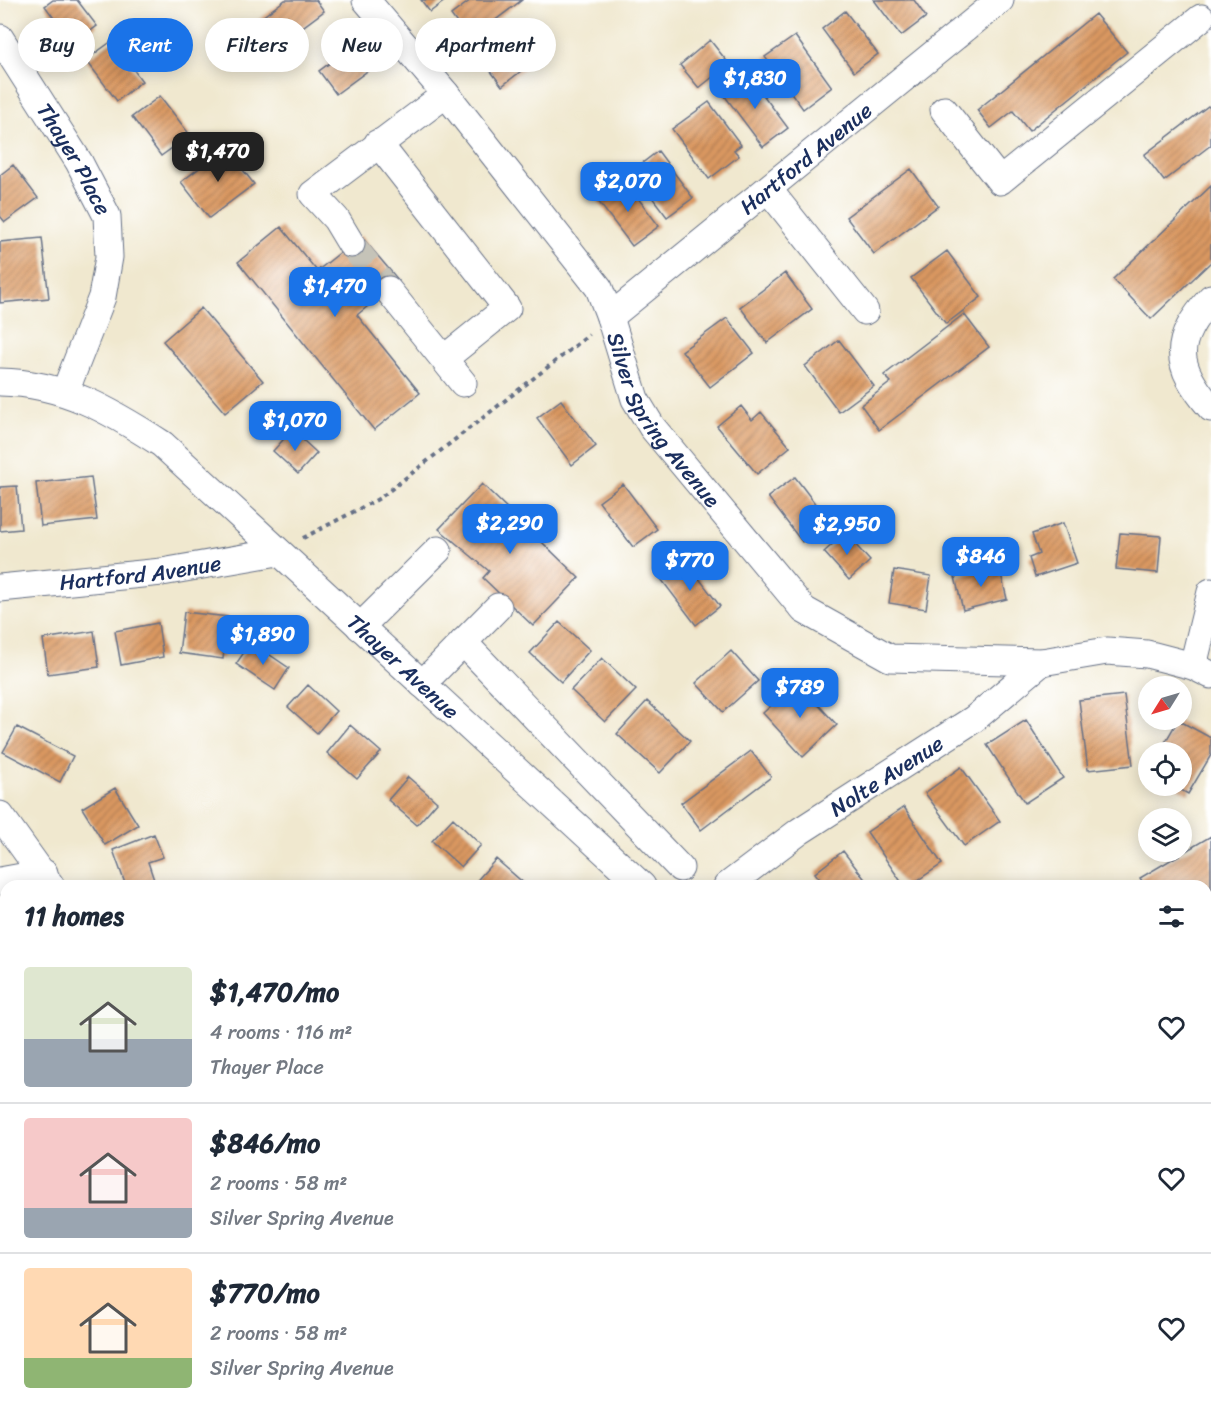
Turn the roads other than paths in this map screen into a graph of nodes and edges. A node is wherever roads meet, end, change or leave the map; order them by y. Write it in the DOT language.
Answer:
graph roads {
  1 [pos="366,0"];
  2 [pos="1000,0"];
  3 [pos="1199,16"];
  4 [pos="0,38"];
  5 [pos="446,94"];
  6 [pos="944,110"];
  7 [pos="378,143"];
  8 [pos="768,189"];
  9 [pos="351,244"];
  10 [pos="388,290"];
  11 [pos="1211,298"];
  12 [pos="865,311"];
  13 [pos="610,317"];
  14 [pos="445,358"];
  15 [pos="0,382"];
  16 [pos="464,383"];
  17 [pos="65,392"];
  18 [pos="1211,408"];
  19 [pos="438,550"];
  20 [pos="278,552"];
  21 [pos="0,588"];
  22 [pos="1211,592"];
  23 [pos="498,607"];
  24 [pos="360,627"];
  25 [pos="463,642"];
  26 [pos="1042,662"];
  27 [pos="1202,671"];
  28 [pos="422,684"];
  29 [pos="0,815"];
  30 [pos="680,868"];
  31 [pos="48,880"];
  32 [pos="635,880"];
  33 [pos="735,880"];
  1 -- 5 [label="street, Silver Spring Avenue"];
  2 -- 8 [label="street, Hartford Avenue"];
  3 -- 6 [label="street"];
  4 -- 17 [label="street, Thayer Place"];
  5 -- 7 [label="street"];
  5 -- 13 [label="street, Silver Spring Avenue"];
  7 -- 9 [label="street"];
  7 -- 14 [label="street"];
  8 -- 12 [label="street"];
  8 -- 13 [label="street, Hartford Avenue"];
  10 -- 14 [label="street"];
  11 -- 18 [label="street"];
  13 -- 26 [label="street, Silver Spring Avenue"];
  14 -- 16 [label="street"];
  15 -- 17 [label="street, Thayer Avenue"];
  17 -- 20 [label="street, Thayer Avenue"];
  19 -- 24 [label="street"];
  20 -- 21 [label="street, Hartford Avenue"];
  20 -- 24 [label="street, Thayer Avenue"];
  22 -- 27 [label="street"];
  23 -- 25 [label="street"];
  24 -- 28 [label="street, Thayer Avenue"];
  25 -- 28 [label="street"];
  25 -- 30 [label="street"];
  26 -- 27 [label="street, Silver Spring Avenue"];
  26 -- 33 [label="street, Nolte Avenue"];
  28 -- 32 [label="street, Thayer Avenue"];
  29 -- 31 [label="street"];
}
